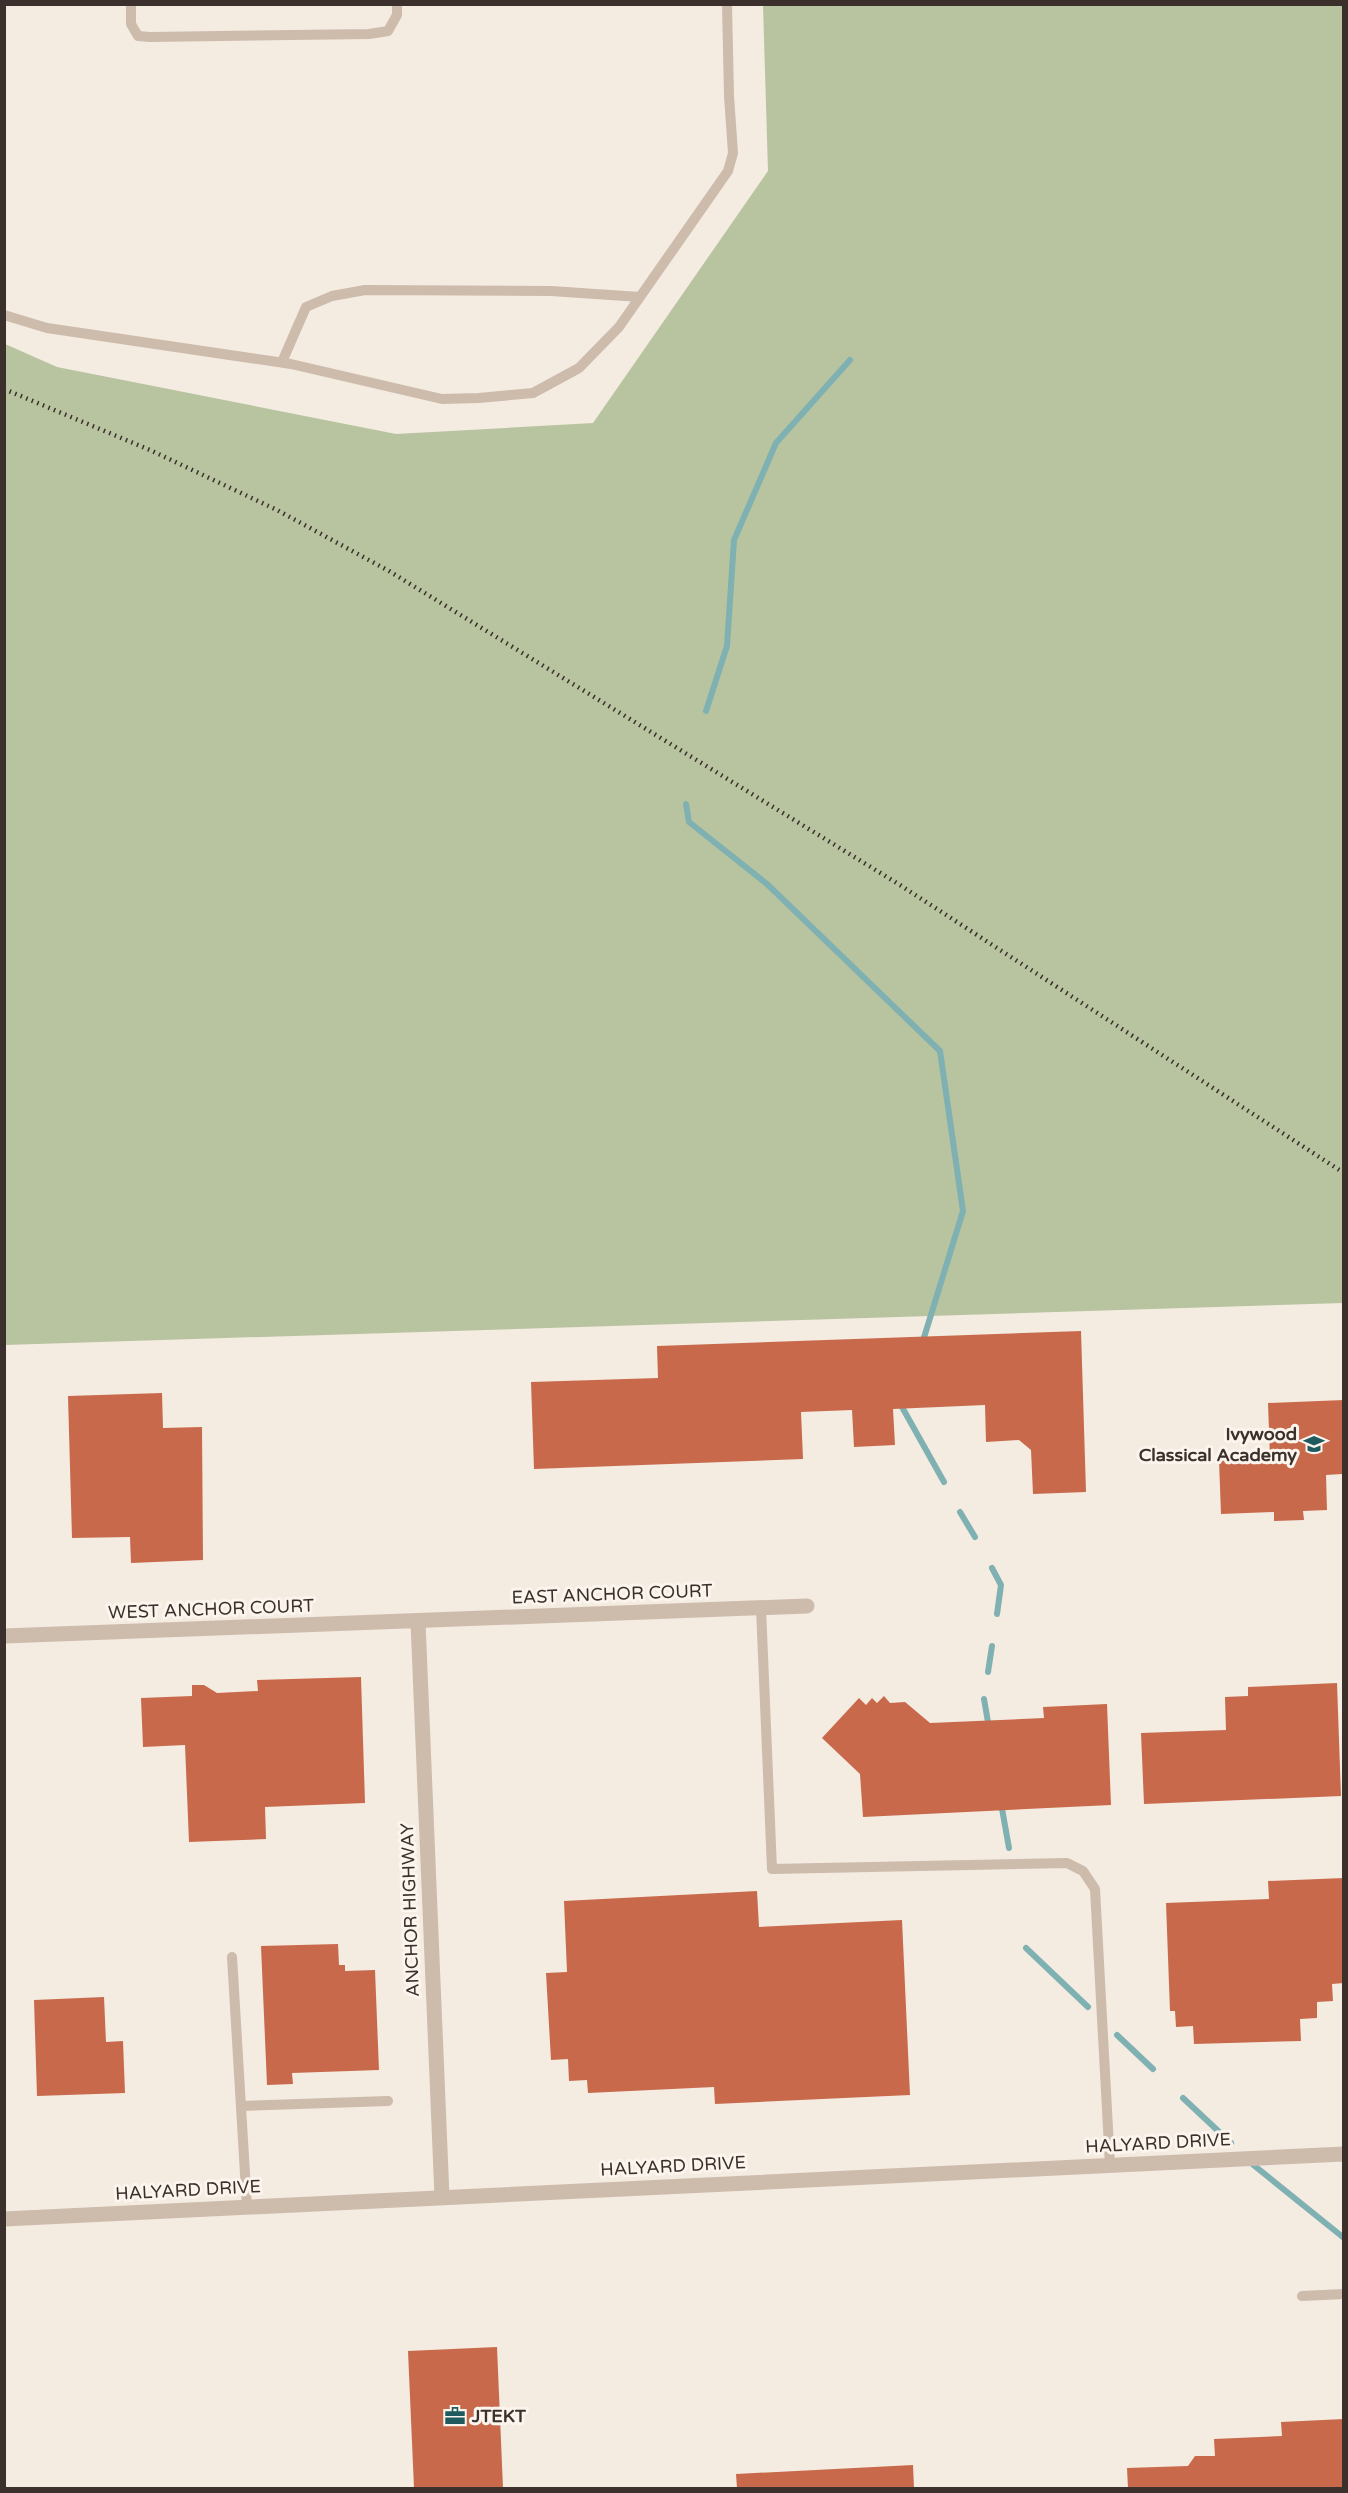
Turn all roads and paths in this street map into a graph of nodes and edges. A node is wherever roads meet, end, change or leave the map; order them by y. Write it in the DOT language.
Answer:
graph roads {
  1 [pos="131,4"];
  2 [pos="397,4"];
  3 [pos="727,4"];
  4 [pos="640,297"];
  5 [pos="4,315"];
  6 [pos="282,362"];
  7 [pos="807,1606"];
  8 [pos="761,1608"];
  9 [pos="418,1622"];
  10 [pos="4,1636"];
  11 [pos="232,1957"];
  12 [pos="387,2101"];
  13 [pos="242,2106"];
  14 [pos="1344,2154"];
  15 [pos="1110,2165"];
  16 [pos="442,2197"];
  17 [pos="247,2207"];
  18 [pos="4,2219"];
  19 [pos="1344,2294"];
  20 [pos="1302,2296"];
  1 -- 2 [label="lane"];
  3 -- 4 [label="lane"];
  4 -- 6 [label="lane"];
  4 -- 6 [label="lane"];
  5 -- 6 [label="lane"];
  7 -- 8 [label="street, EAST ANCHOR COURT"];
  8 -- 9 [label="street, EAST ANCHOR COURT"];
  8 -- 15 [label="lane"];
  9 -- 10 [label="street, WEST ANCHOR COURT"];
  9 -- 16 [label="street, ANCHOR HIGHWAY"];
  11 -- 13 [label="lane"];
  12 -- 13 [label="lane"];
  13 -- 17 [label="lane"];
  14 -- 15 [label="street, HALYARD DRIVE"];
  15 -- 16 [label="street, HALYARD DRIVE"];
  16 -- 17 [label="street, HALYARD DRIVE"];
  17 -- 18 [label="street, HALYARD DRIVE"];
  19 -- 20 [label="lane"];
}
